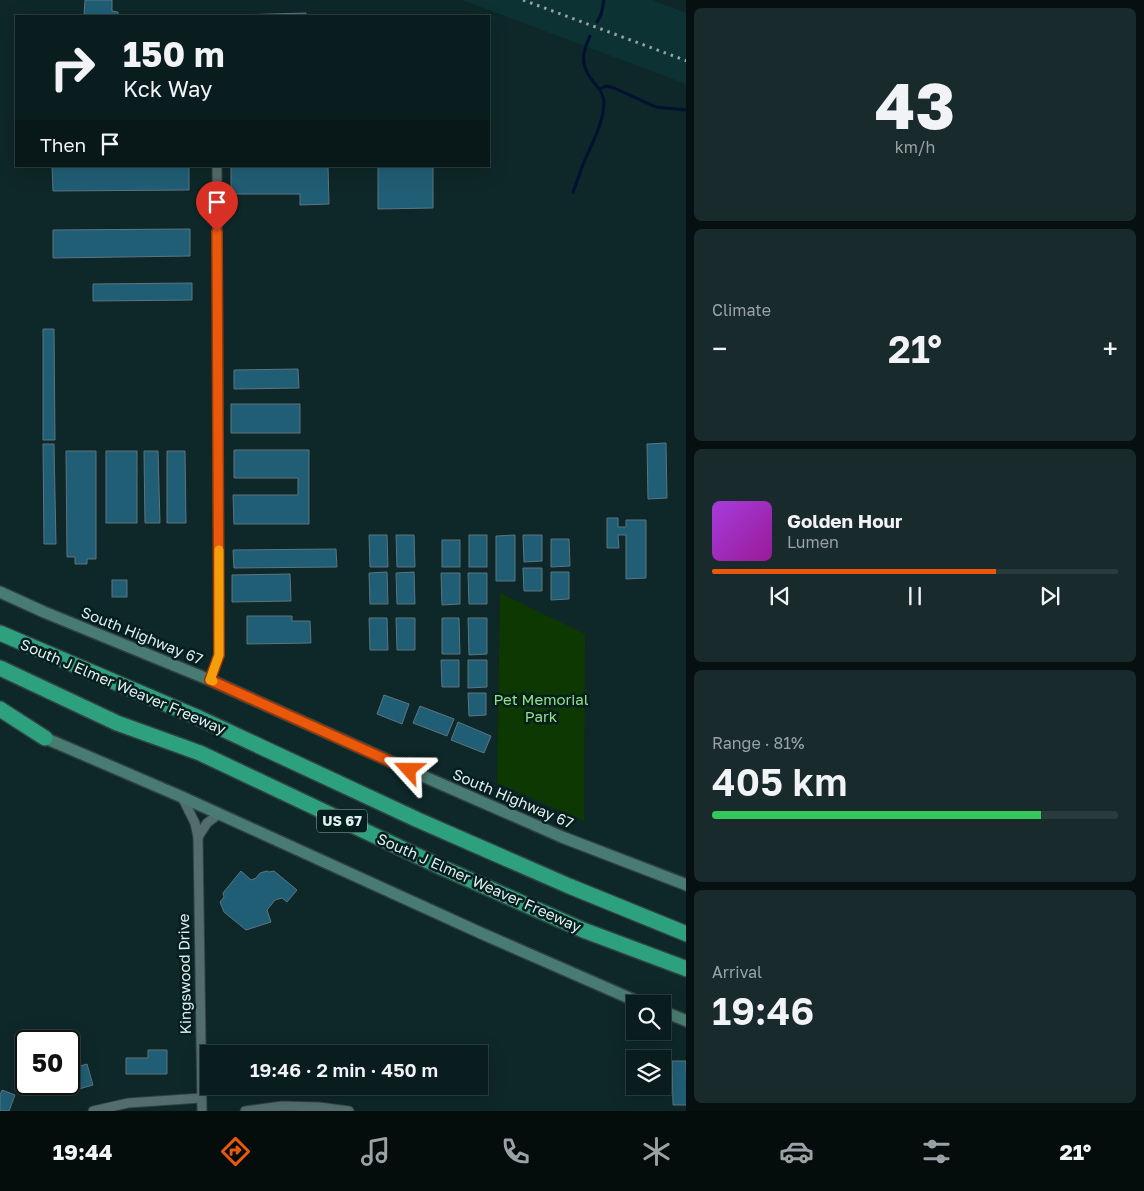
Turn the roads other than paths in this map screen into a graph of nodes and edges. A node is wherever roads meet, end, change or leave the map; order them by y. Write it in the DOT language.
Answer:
graph roads {
  1 [pos="217,167"];
  2 [pos="0,592"];
  3 [pos="0,633"];
  4 [pos="0,668"];
  5 [pos="210,680"];
  6 [pos="0,709"];
  7 [pos="0,718"];
  8 [pos="45,738"];
  9 [pos="182,797"];
  10 [pos="219,814"];
  11 [pos="198,837"];
  12 [pos="686,885"];
  13 [pos="686,934"];
  14 [pos="686,969"];
  15 [pos="626,997"];
  16 [pos="671,1015"];
  17 [pos="686,1021"];
  18 [pos="201,1098"];
  19 [pos="93,1111"];
  20 [pos="202,1111"];
  21 [pos="245,1111"];
  22 [pos="349,1111"];
  1 -- 5 [label="street"];
  2 -- 5 [label="main road, South Highway 67"];
  3 -- 13 [label="highway, South J Elmer Weaver Freeway / US 67"];
  4 -- 14 [label="highway, South J Elmer Weaver Freeway / US 67"];
  5 -- 12 [label="main road, South Highway 67"];
  6 -- 8 [label="highway"];
  7 -- 8 [label="main road"];
  8 -- 9 [label="main road"];
  9 -- 10 [label="main road"];
  9 -- 11 [label="street, Kingswood Drive"];
  10 -- 11 [label="street"];
  10 -- 15 [label="main road"];
  11 -- 18 [label="street, Kingswood Drive"];
  16 -- 17 [label="main road"];
  18 -- 19 [label="street"];
  18 -- 20 [label="street, Kingswood Drive"];
  21 -- 22 [label="street"];
}
